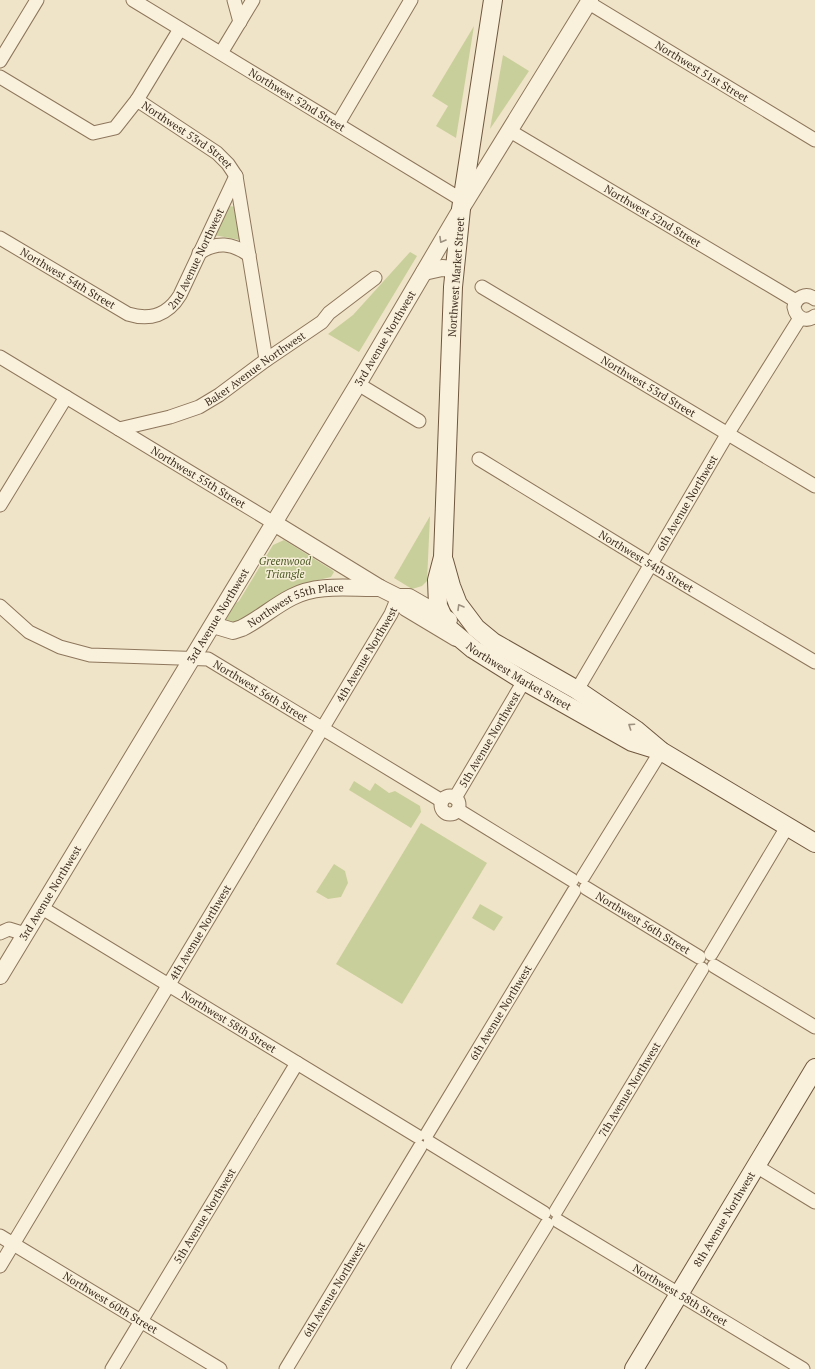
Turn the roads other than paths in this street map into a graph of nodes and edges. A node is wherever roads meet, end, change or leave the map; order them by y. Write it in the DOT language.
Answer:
graph roads {
  1 [pos="37,0"];
  2 [pos="133,0"];
  3 [pos="151,0"];
  4 [pos="234,0"];
  5 [pos="253,0"];
  6 [pos="411,0"];
  7 [pos="493,0"];
  8 [pos="590,1"];
  9 [pos="156,14"];
  10 [pos="240,22"];
  11 [pos="180,29"];
  12 [pos="221,53"];
  13 [pos="0,62"];
  14 [pos="0,78"];
  15 [pos="137,100"];
  16 [pos="338,124"];
  17 [pos="510,131"];
  18 [pos="815,140"];
  19 [pos="496,152"];
  20 [pos="468,165"];
  21 [pos="236,176"];
  22 [pos="461,204"];
  23 [pos="0,238"];
  24 [pos="199,254"];
  25 [pos="249,255"];
  26 [pos="454,269"];
  27 [pos="424,272"];
  28 [pos="375,278"];
  29 [pos="482,287"];
  30 [pos="814,297"];
  31 [pos="796,301"];
  32 [pos="815,316"];
  33 [pos="137,317"];
  34 [pos="800,318"];
  35 [pos="0,357"];
  36 [pos="266,360"];
  37 [pos="358,384"];
  38 [pos="66,397"];
  39 [pos="419,421"];
  40 [pos="120,429"];
  41 [pos="728,433"];
  42 [pos="479,459"];
  43 [pos="815,486"];
  44 [pos="0,505"];
  45 [pos="274,523"];
  46 [pos="443,557"];
  47 [pos="652,565"];
  48 [pos="380,588"];
  49 [pos="398,597"];
  50 [pos="0,606"];
  51 [pos="443,616"];
  52 [pos="213,625"];
  53 [pos="473,648"];
  54 [pos="507,650"];
  55 [pos="192,658"];
  56 [pos="815,662"];
  57 [pos="524,681"];
  58 [pos="577,690"];
  59 [pos="322,729"];
  60 [pos="660,751"];
  61 [pos="456,804"];
  62 [pos="787,827"];
  63 [pos="815,843"];
  64 [pos="579,884"];
  65 [pos="42,908"];
  66 [pos="0,932"];
  67 [pos="25,934"];
  68 [pos="707,962"];
  69 [pos="0,976"];
  70 [pos="168,985"];
  71 [pos="815,1027"];
  72 [pos="297,1063"];
  73 [pos="815,1068"];
  74 [pos="424,1140"];
  75 [pos="756,1166"];
  76 [pos="815,1202"];
  77 [pos="551,1217"];
  78 [pos="0,1236"];
  79 [pos="13,1244"];
  80 [pos="0,1266"];
  81 [pos="678,1294"];
  82 [pos="141,1321"];
  83 [pos="112,1369"];
  84 [pos="220,1369"];
  85 [pos="286,1369"];
  86 [pos="458,1369"];
  87 [pos="634,1369"];
  88 [pos="803,1369"];
  1 -- 13 [label="street"];
  2 -- 9 [label="street, Northwest 52nd Street"];
  3 -- 9 [label="street"];
  4 -- 10 [label="street"];
  5 -- 10 [label="street"];
  6 -- 16 [label="street"];
  7 -- 20 [label="main road, Northwest Market Street"];
  8 -- 17 [label="street, 3rd Avenue Northwest"];
  8 -- 18 [label="street, Northwest 51st Street"];
  9 -- 11 [label="street, Northwest 52nd Street"];
  10 -- 12 [label="street"];
  11 -- 12 [label="street, Northwest 52nd Street"];
  11 -- 15 [label="street"];
  12 -- 16 [label="street, Northwest 52nd Street"];
  14 -- 15 [label="street, Northwest 53rd Street"];
  15 -- 21 [label="street, Northwest 53rd Street"];
  16 -- 22 [label="street, Northwest 52nd Street"];
  17 -- 19 [label="street, 3rd Avenue Northwest"];
  17 -- 31 [label="street, Northwest 52nd Street"];
  19 -- 20 [label="street, 3rd Avenue Northwest"];
  19 -- 22 [label="street, 3rd Avenue Northwest"];
  20 -- 22 [label="main road, Northwest Market Street"];
  21 -- 24 [label="street, 2nd Avenue Northwest"];
  21 -- 25 [label="street, Northwest 53rd Street"];
  22 -- 26 [label="main road, Northwest Market Street"];
  22 -- 27 [label="street, 3rd Avenue Northwest, one-way"];
  23 -- 33 [label="street, Northwest 54th Street"];
  24 -- 25 [label="street"];
  24 -- 33 [label="street, 2nd Avenue Northwest"];
  25 -- 36 [label="street, Northwest 53rd Street"];
  26 -- 27 [label="street"];
  26 -- 46 [label="main road, Northwest Market Street"];
  27 -- 37 [label="street, 3rd Avenue Northwest"];
  28 -- 36 [label="street, Baker Avenue Northwest"];
  29 -- 41 [label="street, Northwest 53rd Street"];
  30 -- 31 [label="street"];
  31 -- 34 [label="street"];
  32 -- 34 [label="street"];
  34 -- 41 [label="street, 6th Avenue Northwest"];
  35 -- 38 [label="street, Northwest 55th Street"];
  36 -- 40 [label="street, Baker Avenue Northwest"];
  37 -- 39 [label="street"];
  37 -- 45 [label="street, 3rd Avenue Northwest"];
  38 -- 40 [label="street, Northwest 55th Street"];
  38 -- 44 [label="street"];
  40 -- 45 [label="street, Northwest 55th Street"];
  41 -- 43 [label="street, Northwest 53rd Street"];
  41 -- 47 [label="street, 6th Avenue Northwest"];
  42 -- 47 [label="street, Northwest 54th Street"];
  45 -- 48 [label="street, Northwest 55th Street"];
  45 -- 52 [label="street, 3rd Avenue Northwest"];
  46 -- 51 [label="main road, Northwest Market Street"];
  54 -- 46 [label="main road, Northwest Market Street, one-way"];
  47 -- 56 [label="street, Northwest 54th Street"];
  47 -- 58 [label="street, 6th Avenue Northwest"];
  48 -- 49 [label="street, Northwest 55th Street"];
  48 -- 52 [label="street, Northwest 55th Place"];
  49 -- 51 [label="street, Northwest 55th Street"];
  49 -- 53 [label="street, Northwest 55th Street"];
  49 -- 59 [label="street, 4th Avenue Northwest"];
  50 -- 55 [label="street, Northwest 56th Street"];
  51 -- 53 [label="main road, Northwest Market Street"];
  51 -- 54 [label="street, Northwest 55th Street"];
  52 -- 55 [label="street, 3rd Avenue Northwest"];
  53 -- 57 [label="main road, Northwest Market Street"];
  54 -- 58 [label="main road, Northwest Market Street"];
  55 -- 59 [label="street, Northwest 56th Street"];
  55 -- 65 [label="street, 3rd Avenue Northwest"];
  57 -- 60 [label="main road, Northwest Market Street"];
  57 -- 61 [label="street, 5th Avenue Northwest"];
  60 -- 58 [label="main road, Northwest Market Street, one-way"];
  59 -- 61 [label="street, Northwest 56th Street"];
  59 -- 70 [label="street, 4th Avenue Northwest"];
  60 -- 62 [label="main road, Northwest Market Street"];
  60 -- 64 [label="street, 6th Avenue Northwest"];
  61 -- 64 [label="street, Northwest 56th Street"];
  62 -- 63 [label="main road, Northwest Market Street"];
  62 -- 68 [label="street, 7th Avenue Northwest"];
  64 -- 68 [label="street, Northwest 56th Street"];
  64 -- 74 [label="street, 6th Avenue Northwest"];
  65 -- 67 [label="street, 3rd Avenue Northwest"];
  65 -- 70 [label="street, Northwest 58th Street"];
  66 -- 67 [label="street"];
  67 -- 69 [label="street, 3rd Avenue Northwest"];
  68 -- 71 [label="street, Northwest 56th Street"];
  68 -- 77 [label="street, 7th Avenue Northwest"];
  70 -- 72 [label="street, Northwest 58th Street"];
  70 -- 79 [label="street, 4th Avenue Northwest"];
  72 -- 74 [label="street, Northwest 58th Street"];
  72 -- 82 [label="street, 5th Avenue Northwest"];
  73 -- 75 [label="main road, 8th Avenue Northwest"];
  74 -- 77 [label="street, Northwest 58th Street"];
  74 -- 85 [label="street, 6th Avenue Northwest"];
  75 -- 76 [label="street"];
  75 -- 81 [label="main road, 8th Avenue Northwest"];
  77 -- 81 [label="street, Northwest 58th Street"];
  77 -- 86 [label="street, 7th Avenue Northwest"];
  78 -- 79 [label="street, Northwest 60th Street"];
  79 -- 80 [label="street, 4th Avenue Northwest"];
  79 -- 82 [label="street, Northwest 60th Street"];
  81 -- 87 [label="main road, 8th Avenue Northwest"];
  81 -- 88 [label="street, Northwest 58th Street"];
  82 -- 83 [label="street, 5th Avenue Northwest"];
  82 -- 84 [label="street, Northwest 60th Street"];
}
